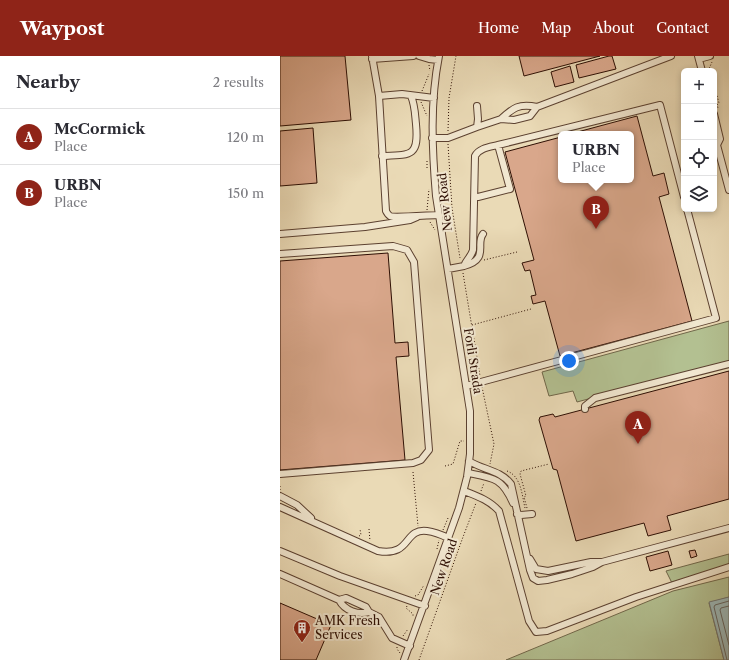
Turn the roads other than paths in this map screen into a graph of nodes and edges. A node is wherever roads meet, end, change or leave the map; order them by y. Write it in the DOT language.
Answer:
graph roads {
  1 [pos="413,56"];
  2 [pos="419,56"];
  3 [pos="671,56"];
  4 [pos="372,57"];
  5 [pos="439,58"];
  6 [pos="699,58"];
  7 [pos="712,58"];
  8 [pos="701,68"];
  9 [pos="378,96"];
  10 [pos="411,96"];
  11 [pos="434,98"];
  12 [pos="477,106"];
  13 [pos="537,107"];
  14 [pos="500,120"];
  15 [pos="717,126"];
  16 [pos="477,127"];
  17 [pos="432,138"];
  18 [pos="717,143"];
  19 [pos="498,145"];
  20 [pos="717,151"];
  21 [pos="382,156"];
  22 [pos="681,186"];
  23 [pos="729,190"];
  24 [pos="478,197"];
  25 [pos="386,211"];
  26 [pos="688,212"];
  27 [pos="439,214"];
  28 [pos="417,217"];
  29 [pos="392,222"];
  30 [pos="280,234"];
  31 [pos="483,234"];
  32 [pos="280,254"];
  33 [pos="448,269"];
  34 [pos="464,270"];
  35 [pos="729,364"];
  36 [pos="466,386"];
  37 [pos="584,409"];
  38 [pos="469,461"];
  39 [pos="468,473"];
  40 [pos="280,474"];
  41 [pos="464,491"];
  42 [pos="280,496"];
  43 [pos="280,507"];
  44 [pos="517,514"];
  45 [pos="532,514"];
  46 [pos="312,521"];
  47 [pos="729,528"];
  48 [pos="448,538"];
  49 [pos="280,551"];
  50 [pos="527,552"];
  51 [pos="602,562"];
  52 [pos="729,567"];
  53 [pos="280,574"];
  54 [pos="339,600"];
  55 [pos="424,606"];
  56 [pos="369,612"];
  57 [pos="410,646"];
  58 [pos="402,657"];
  1 -- 4 [label="street"];
  2 -- 5 [label="street"];
  3 -- 13 [label="street"];
  4 -- 9 [label="street"];
  5 -- 11 [label="street, Forli Strada"];
  6 -- 7 [label="street"];
  6 -- 8 [label="street"];
  9 -- 10 [label="street"];
  9 -- 21 [label="street"];
  10 -- 11 [label="street"];
  10 -- 21 [label="street"];
  11 -- 17 [label="street, Forli Strada"];
  12 -- 16 [label="street"];
  13 -- 14 [label="street"];
  13 -- 14 [label="street"];
  14 -- 16 [label="street"];
  15 -- 18 [label="street"];
  16 -- 17 [label="street"];
  17 -- 27 [label="street, Forli Strada"];
  19 -- 22 [label="street"];
  19 -- 24 [label="street"];
  19 -- 34 [label="street"];
  20 -- 23 [label="street"];
  21 -- 25 [label="street"];
  25 -- 28 [label="street"];
  25 -- 29 [label="street"];
  26 -- 36 [label="street"];
  27 -- 28 [label="street"];
  27 -- 33 [label="street, Forli Strada"];
  28 -- 29 [label="street"];
  29 -- 30 [label="street"];
  31 -- 34 [label="street"];
  32 -- 40 [label="street"];
  33 -- 34 [label="street"];
  33 -- 36 [label="street, Forli Strada"];
  35 -- 37 [label="street"];
  36 -- 38 [label="street, Forli Strada"];
  38 -- 39 [label="street, Forli Strada"];
  38 -- 44 [label="street"];
  39 -- 41 [label="street, Forli Strada"];
  39 -- 44 [label="street"];
  41 -- 48 [label="street, Forli Strada"];
  41 -- 52 [label="street"];
  42 -- 46 [label="street"];
  43 -- 46 [label="street"];
  44 -- 45 [label="street"];
  44 -- 50 [label="street"];
  46 -- 48 [label="street"];
  47 -- 51 [label="street"];
  48 -- 55 [label="street, Forli Strada"];
  49 -- 55 [label="street"];
  50 -- 51 [label="street"];
  50 -- 51 [label="street"];
  53 -- 54 [label="street"];
  54 -- 56 [label="street"];
  54 -- 56 [label="street"];
  55 -- 57 [label="street, Forli Strada"];
  56 -- 57 [label="street"];
  57 -- 58 [label="street, Forli Strada"];
}
